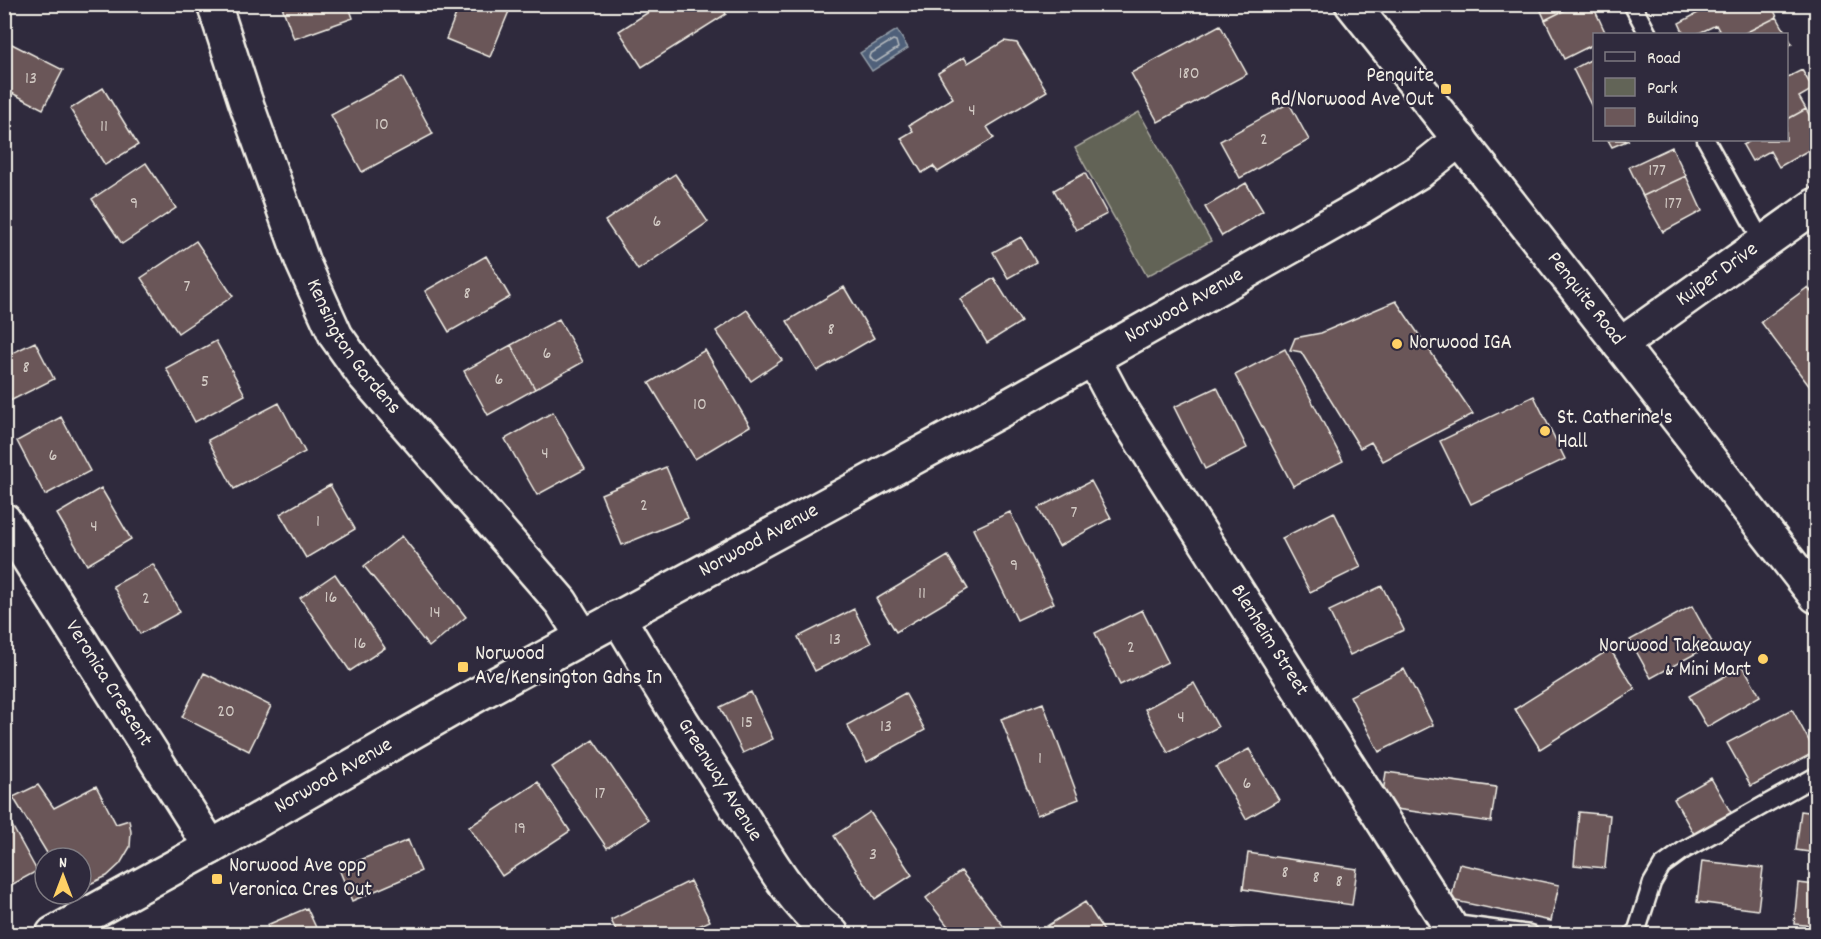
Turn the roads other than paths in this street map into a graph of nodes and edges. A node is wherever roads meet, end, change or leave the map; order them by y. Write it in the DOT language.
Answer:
graph roads {
  1 [pos="214,4"];
  2 [pos="1352,4"];
  3 [pos="1632,4"];
  4 [pos="1647,33"];
  5 [pos="1460,139"];
  6 [pos="1707,141"];
  7 [pos="1816,205"];
  8 [pos="1763,243"];
  9 [pos="1620,345"];
  10 [pos="1093,358"];
  11 [pos="4,520"];
  12 [pos="1816,596"];
  13 [pos="618,617"];
  14 [pos="583,637"];
  15 [pos="1816,776"];
  16 [pos="211,848"];
  17 [pos="1451,929"];
  18 [pos="53,934"];
  19 [pos="832,934"];
  20 [pos="1530,934"];
  21 [pos="1633,934"];
  1 -- 14 [label="street, Kensington Gardens"];
  2 -- 5 [label="street, Penquite Road"];
  3 -- 4 [label="lane"];
  5 -- 9 [label="street, Penquite Road"];
  5 -- 10 [label="street, Norwood Avenue"];
  6 -- 8 [label="lane"];
  7 -- 8 [label="street, Kuiper Drive"];
  8 -- 9 [label="street, Kuiper Drive"];
  9 -- 12 [label="street, Penquite Road"];
  10 -- 13 [label="street, Norwood Avenue"];
  10 -- 17 [label="street, Blenheim Street"];
  11 -- 16 [label="street, Veronica Crescent"];
  13 -- 14 [label="street, Norwood Avenue"];
  13 -- 19 [label="street, Greenway Avenue"];
  14 -- 16 [label="street, Norwood Avenue"];
  15 -- 21 [label="lane"];
  16 -- 18 [label="street, Norwood Avenue"];
  17 -- 20 [label="lane"];
}
